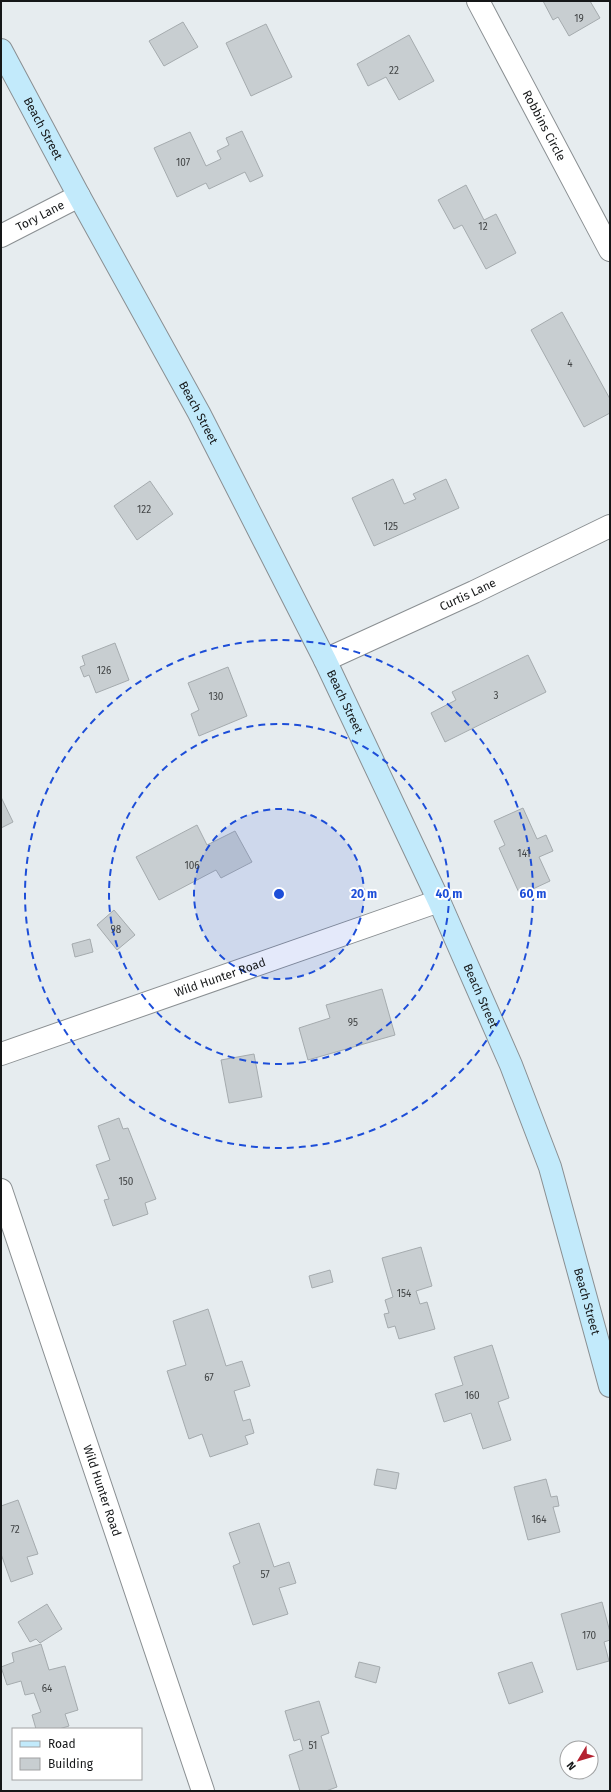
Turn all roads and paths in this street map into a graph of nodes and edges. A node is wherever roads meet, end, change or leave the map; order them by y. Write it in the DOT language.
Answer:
graph roads {
  1 [pos="478,1"];
  2 [pos="1,50"];
  3 [pos="79,196"];
  4 [pos="1,236"];
  5 [pos="610,250"];
  6 [pos="610,526"];
  7 [pos="325,660"];
  8 [pos="439,901"];
  9 [pos="1,1054"];
  10 [pos="1,1190"];
  11 [pos="610,1386"];
  12 [pos="204,1791"];
  1 -- 5 [label="street, Robbins Circle"];
  2 -- 3 [label="street, Beach Street"];
  3 -- 4 [label="street, Tory Lane"];
  3 -- 7 [label="street, Beach Street"];
  6 -- 7 [label="street, Curtis Lane"];
  7 -- 8 [label="street, Beach Street"];
  8 -- 9 [label="street, Wild Hunter Road"];
  8 -- 11 [label="street, Beach Street"];
  10 -- 12 [label="street, Wild Hunter Road"];
}
